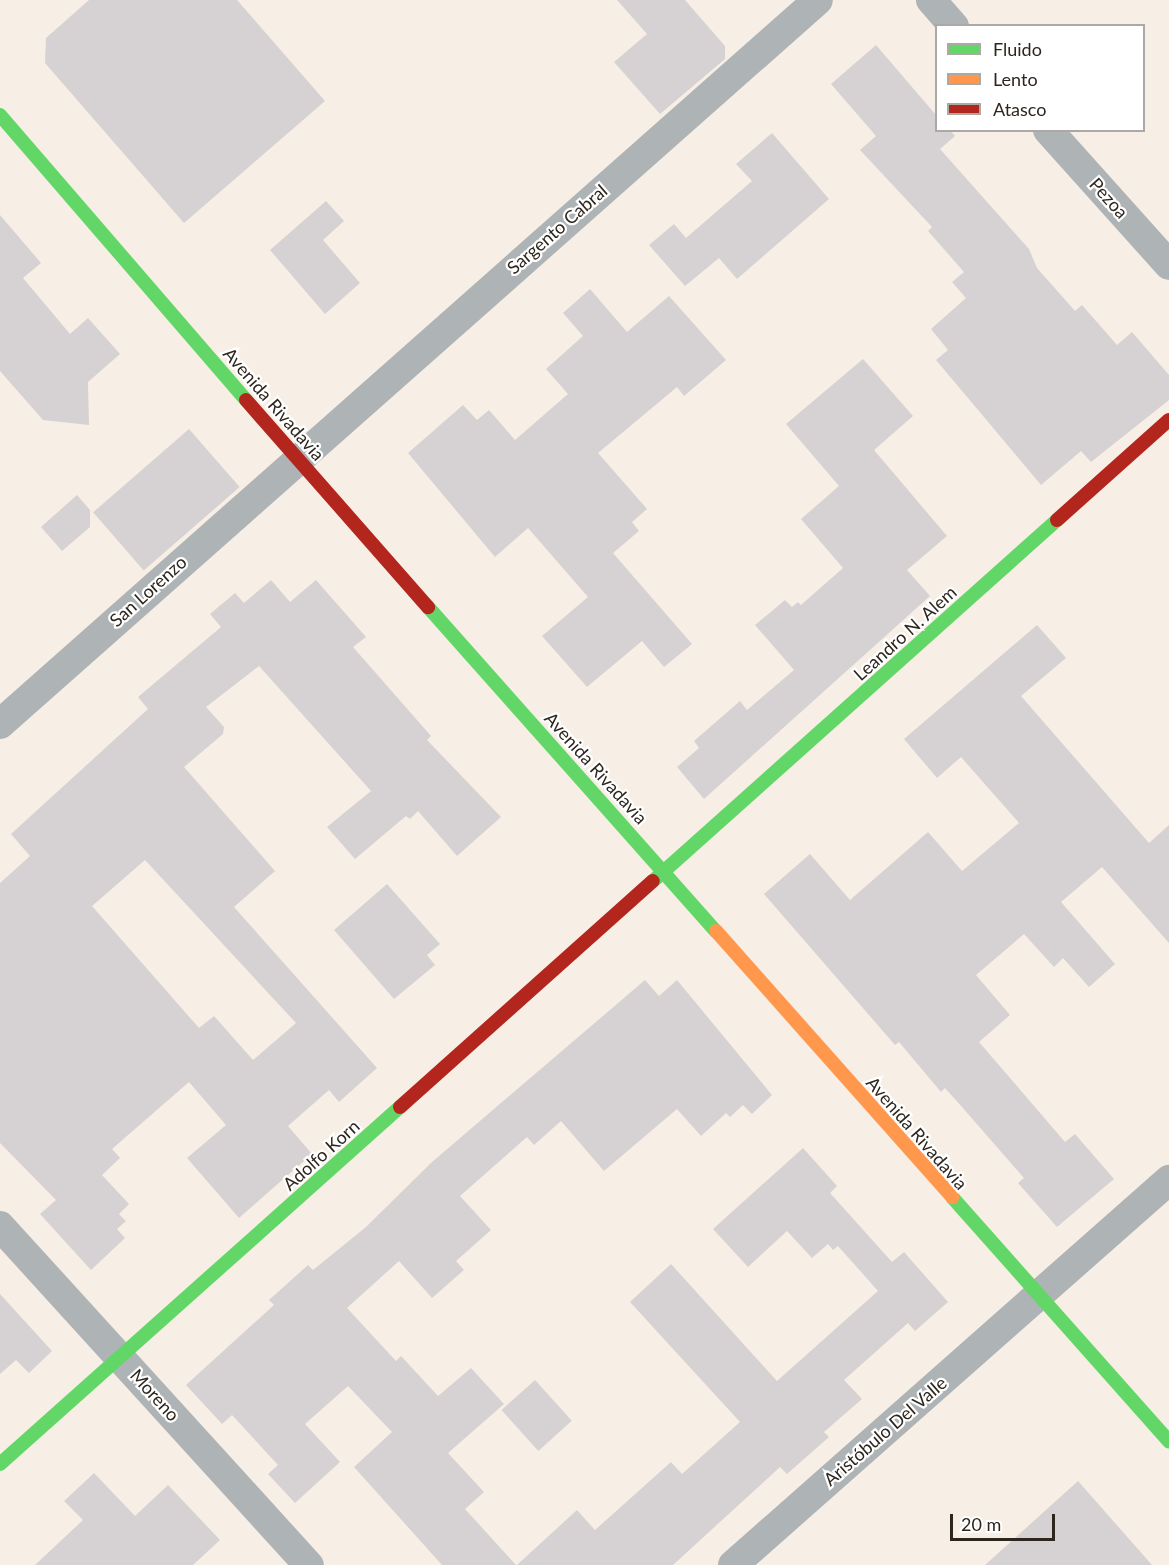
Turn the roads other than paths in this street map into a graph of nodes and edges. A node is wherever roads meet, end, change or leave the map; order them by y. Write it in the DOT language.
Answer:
graph roads {
  1 [pos="818,0"];
  2 [pos="931,0"];
  3 [pos="952,24"];
  4 [pos="0,115"];
  5 [pos="1050,132"];
  6 [pos="1169,265"];
  7 [pos="1169,420"];
  8 [pos="296,458"];
  9 [pos="0,724"];
  10 [pos="664,872"];
  11 [pos="1169,1180"];
  12 [pos="0,1226"];
  13 [pos="1037,1296"];
  14 [pos="121,1358"];
  15 [pos="1169,1441"];
  16 [pos="0,1464"];
  17 [pos="309,1565"];
  18 [pos="733,1565"];
  1 -- 8 [label="street, Sargento Cabral"];
  2 -- 3 [label="street"];
  4 -- 8 [label="main road, Avenida Rivadavia"];
  5 -- 6 [label="street, Pezoa"];
  7 -- 10 [label="main road, Leandro N. Alem"];
  8 -- 9 [label="street, San Lorenzo"];
  8 -- 10 [label="main road, Avenida Rivadavia"];
  10 -- 13 [label="main road, Avenida Rivadavia"];
  10 -- 14 [label="main road, Adolfo Korn"];
  11 -- 13 [label="street, Aristóbulo Del Valle"];
  12 -- 14 [label="street, Moreno"];
  13 -- 15 [label="main road, Avenida Rivadavia"];
  13 -- 18 [label="street, Aristóbulo Del Valle"];
  14 -- 16 [label="main road, Adolfo Korn"];
  14 -- 17 [label="street, Moreno"];
}
